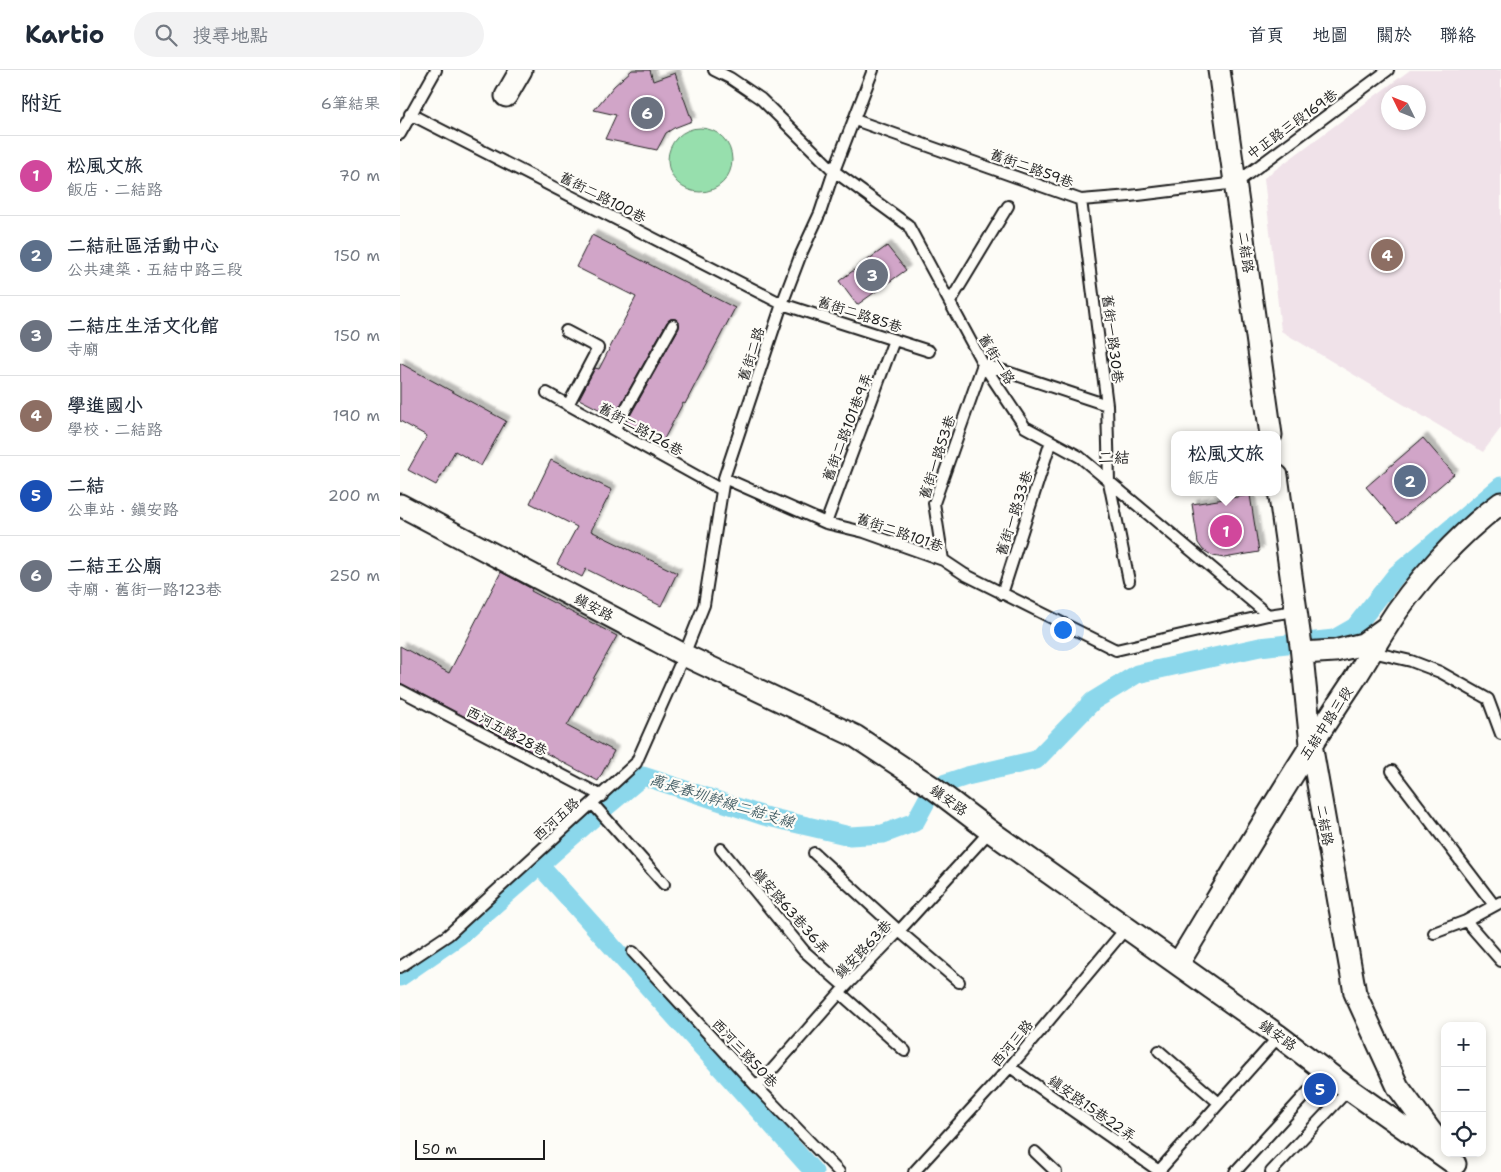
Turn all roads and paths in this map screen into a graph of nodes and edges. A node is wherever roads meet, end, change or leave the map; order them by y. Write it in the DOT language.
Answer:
graph roads {
  1 [pos="436,70"];
  2 [pos="521,70"];
  3 [pos="714,70"];
  4 [pos="873,70"];
  5 [pos="1219,70"];
  6 [pos="1388,70"];
  7 [pos="732,74"];
  8 [pos="506,96"];
  9 [pos="410,114"];
  10 [pos="855,120"];
  11 [pos="401,130"];
  12 [pos="834,170"];
  13 [pos="1236,183"];
  14 [pos="1081,200"];
  15 [pos="1008,206"];
  16 [pos="950,302"];
  17 [pos="782,304"];
  18 [pos="673,325"];
  19 [pos="566,332"];
  20 [pos="894,340"];
  21 [pos="929,351"];
  22 [pos="983,364"];
  23 [pos="547,393"];
  24 [pos="568,405"];
  25 [pos="1107,406"];
  26 [pos="614,430"];
  27 [pos="1270,431"];
  28 [pos="1051,441"];
  29 [pos="724,478"];
  30 [pos="1109,482"];
  31 [pos="722,490"];
  32 [pos="1280,496"];
  33 [pos="1501,503"];
  34 [pos="400,505"];
  35 [pos="826,523"];
  36 [pos="944,560"];
  37 [pos="1129,581"];
  38 [pos="1002,594"];
  39 [pos="1268,615"];
  40 [pos="1386,627"];
  41 [pos="1300,635"];
  42 [pos="1372,652"];
  43 [pos="684,655"];
  44 [pos="400,690"];
  45 [pos="1501,734"];
  46 [pos="1311,744"];
  47 [pos="1392,771"];
  48 [pos="602,796"];
  49 [pos="593,804"];
  50 [pos="990,831"];
  51 [pos="721,849"];
  52 [pos="814,853"];
  53 [pos="664,884"];
  54 [pos="1498,904"];
  55 [pos="1466,921"];
  56 [pos="1127,927"];
  57 [pos="899,931"];
  58 [pos="1434,932"];
  59 [pos="633,952"];
  60 [pos="1501,961"];
  61 [pos="1178,964"];
  62 [pos="400,967"];
  63 [pos="959,982"];
  64 [pos="842,990"];
  65 [pos="1279,1036"];
  66 [pos="905,1051"];
  67 [pos="1159,1051"];
  68 [pos="1010,1067"];
  69 [pos="1326,1072"];
  70 [pos="757,1087"];
  71 [pos="1349,1089"];
  72 [pos="1219,1103"];
  73 [pos="1035,1152"];
  74 [pos="1453,1160"];
  75 [pos="839,1172"];
  76 [pos="914,1172"];
  77 [pos="1056,1172"];
  78 [pos="1158,1172"];
  79 [pos="1235,1172"];
  80 [pos="1272,1172"];
  1 -- 9 [label="lane"];
  2 -- 8 [label="street"];
  3 -- 7 [label="lane, 舊街一路"];
  4 -- 10 [label="lane, 舊街二路"];
  5 -- 13 [label="street, 二結路"];
  6 -- 13 [label="lane, 中正路三段169巷"];
  7 -- 12 [label="lane, 舊街一路"];
  9 -- 11 [label="lane"];
  9 -- 17 [label="lane, 舊街二路100巷"];
  10 -- 12 [label="lane, 舊街二路"];
  10 -- 14 [label="lane, 舊街二路59巷"];
  12 -- 16 [label="lane, 舊街一路"];
  12 -- 17 [label="lane, 舊街二路"];
  13 -- 14 [label="lane, 舊街二路59巷"];
  13 -- 27 [label="street, 二結路"];
  14 -- 25 [label="lane, 舊街一路30巷"];
  15 -- 16 [label="lane"];
  16 -- 22 [label="lane, 舊街一路"];
  17 -- 20 [label="lane, 舊街二路85巷"];
  17 -- 29 [label="lane, 舊街二路"];
  18 -- 26 [label="lane"];
  19 -- 24 [label="lane"];
  20 -- 21 [label="lane, 舊街二路85巷"];
  20 -- 35 [label="lane, 舊街二路101巷9弄"];
  22 -- 25 [label="lane"];
  22 -- 28 [label="lane, 舊街一路"];
  22 -- 36 [label="lane, 舊街一路53巷"];
  23 -- 24 [label="lane, 舊街二路126巷"];
  24 -- 26 [label="lane, 舊街二路126巷"];
  25 -- 30 [label="lane, 舊街一路30巷"];
  26 -- 31 [label="lane, 舊街二路126巷"];
  28 -- 30 [label="lane, 舊街一路"];
  28 -- 38 [label="lane, 舊街一路33巷"];
  29 -- 31 [label="lane, 舊街二路"];
  29 -- 35 [label="lane, 舊街二路101巷"];
  30 -- 37 [label="lane, 舊街一路30巷"];
  30 -- 39 [label="lane, 舊街一路"];
  31 -- 43 [label="lane, 舊街二路"];
  32 -- 41 [label="street, 二結路"];
  33 -- 40 [label="street, 五結中路三段"];
  34 -- 43 [label="street, 鎮安路"];
  35 -- 36 [label="lane, 舊街二路101巷"];
  36 -- 38 [label="lane, 舊街二路101巷"];
  38 -- 39 [label="lane, 舊街二路101巷"];
  39 -- 41 [label="lane"];
  40 -- 41 [label="street"];
  40 -- 42 [label="street, 五結中路三段"];
  41 -- 46 [label="street, 二結路"];
  42 -- 45 [label="lane"];
  42 -- 46 [label="street, 五結中路三段"];
  43 -- 48 [label="lane, 西河五路"];
  43 -- 50 [label="street, 鎮安路"];
  44 -- 48 [label="lane, 西河五路28巷"];
  46 -- 61 [label="street, 五結中路三段"];
  46 -- 74 [label="street, 二結路"];
  47 -- 54 [label="lane"];
  48 -- 49 [label="lane, 西河五路"];
  49 -- 53 [label="lane"];
  49 -- 62 [label="lane, 西河五路"];
  50 -- 56 [label="street, 鎮安路"];
  50 -- 57 [label="lane, 鎮安路63巷"];
  51 -- 64 [label="lane, 鎮安路63巷36弄"];
  52 -- 57 [label="lane"];
  54 -- 55 [label="lane"];
  55 -- 58 [label="lane"];
  55 -- 60 [label="lane"];
  56 -- 61 [label="street, 鎮安路"];
  56 -- 68 [label="lane, 西河三路"];
  57 -- 63 [label="lane"];
  57 -- 64 [label="lane, 鎮安路63巷"];
  59 -- 70 [label="lane, 西河三路50巷"];
  61 -- 65 [label="street, 鎮安路"];
  64 -- 66 [label="lane, 鎮安路63巷36弄"];
  64 -- 70 [label="lane, 鎮安路63巷"];
  65 -- 69 [label="street, 鎮安路"];
  65 -- 72 [label="lane, 鎮安路15巷22弄"];
  67 -- 72 [label="lane"];
  68 -- 76 [label="lane, 西河三路"];
  68 -- 78 [label="lane, 鎮安路15巷22弄"];
  69 -- 71 [label="street, 鎮安路"];
  69 -- 79 [label="lane"];
  70 -- 75 [label="lane, 西河三路50巷"];
  71 -- 74 [label="street, 鎮安路"];
  71 -- 80 [label="lane"];
  72 -- 78 [label="lane, 鎮安路15巷22弄"];
  73 -- 77 [label="lane"];
}
